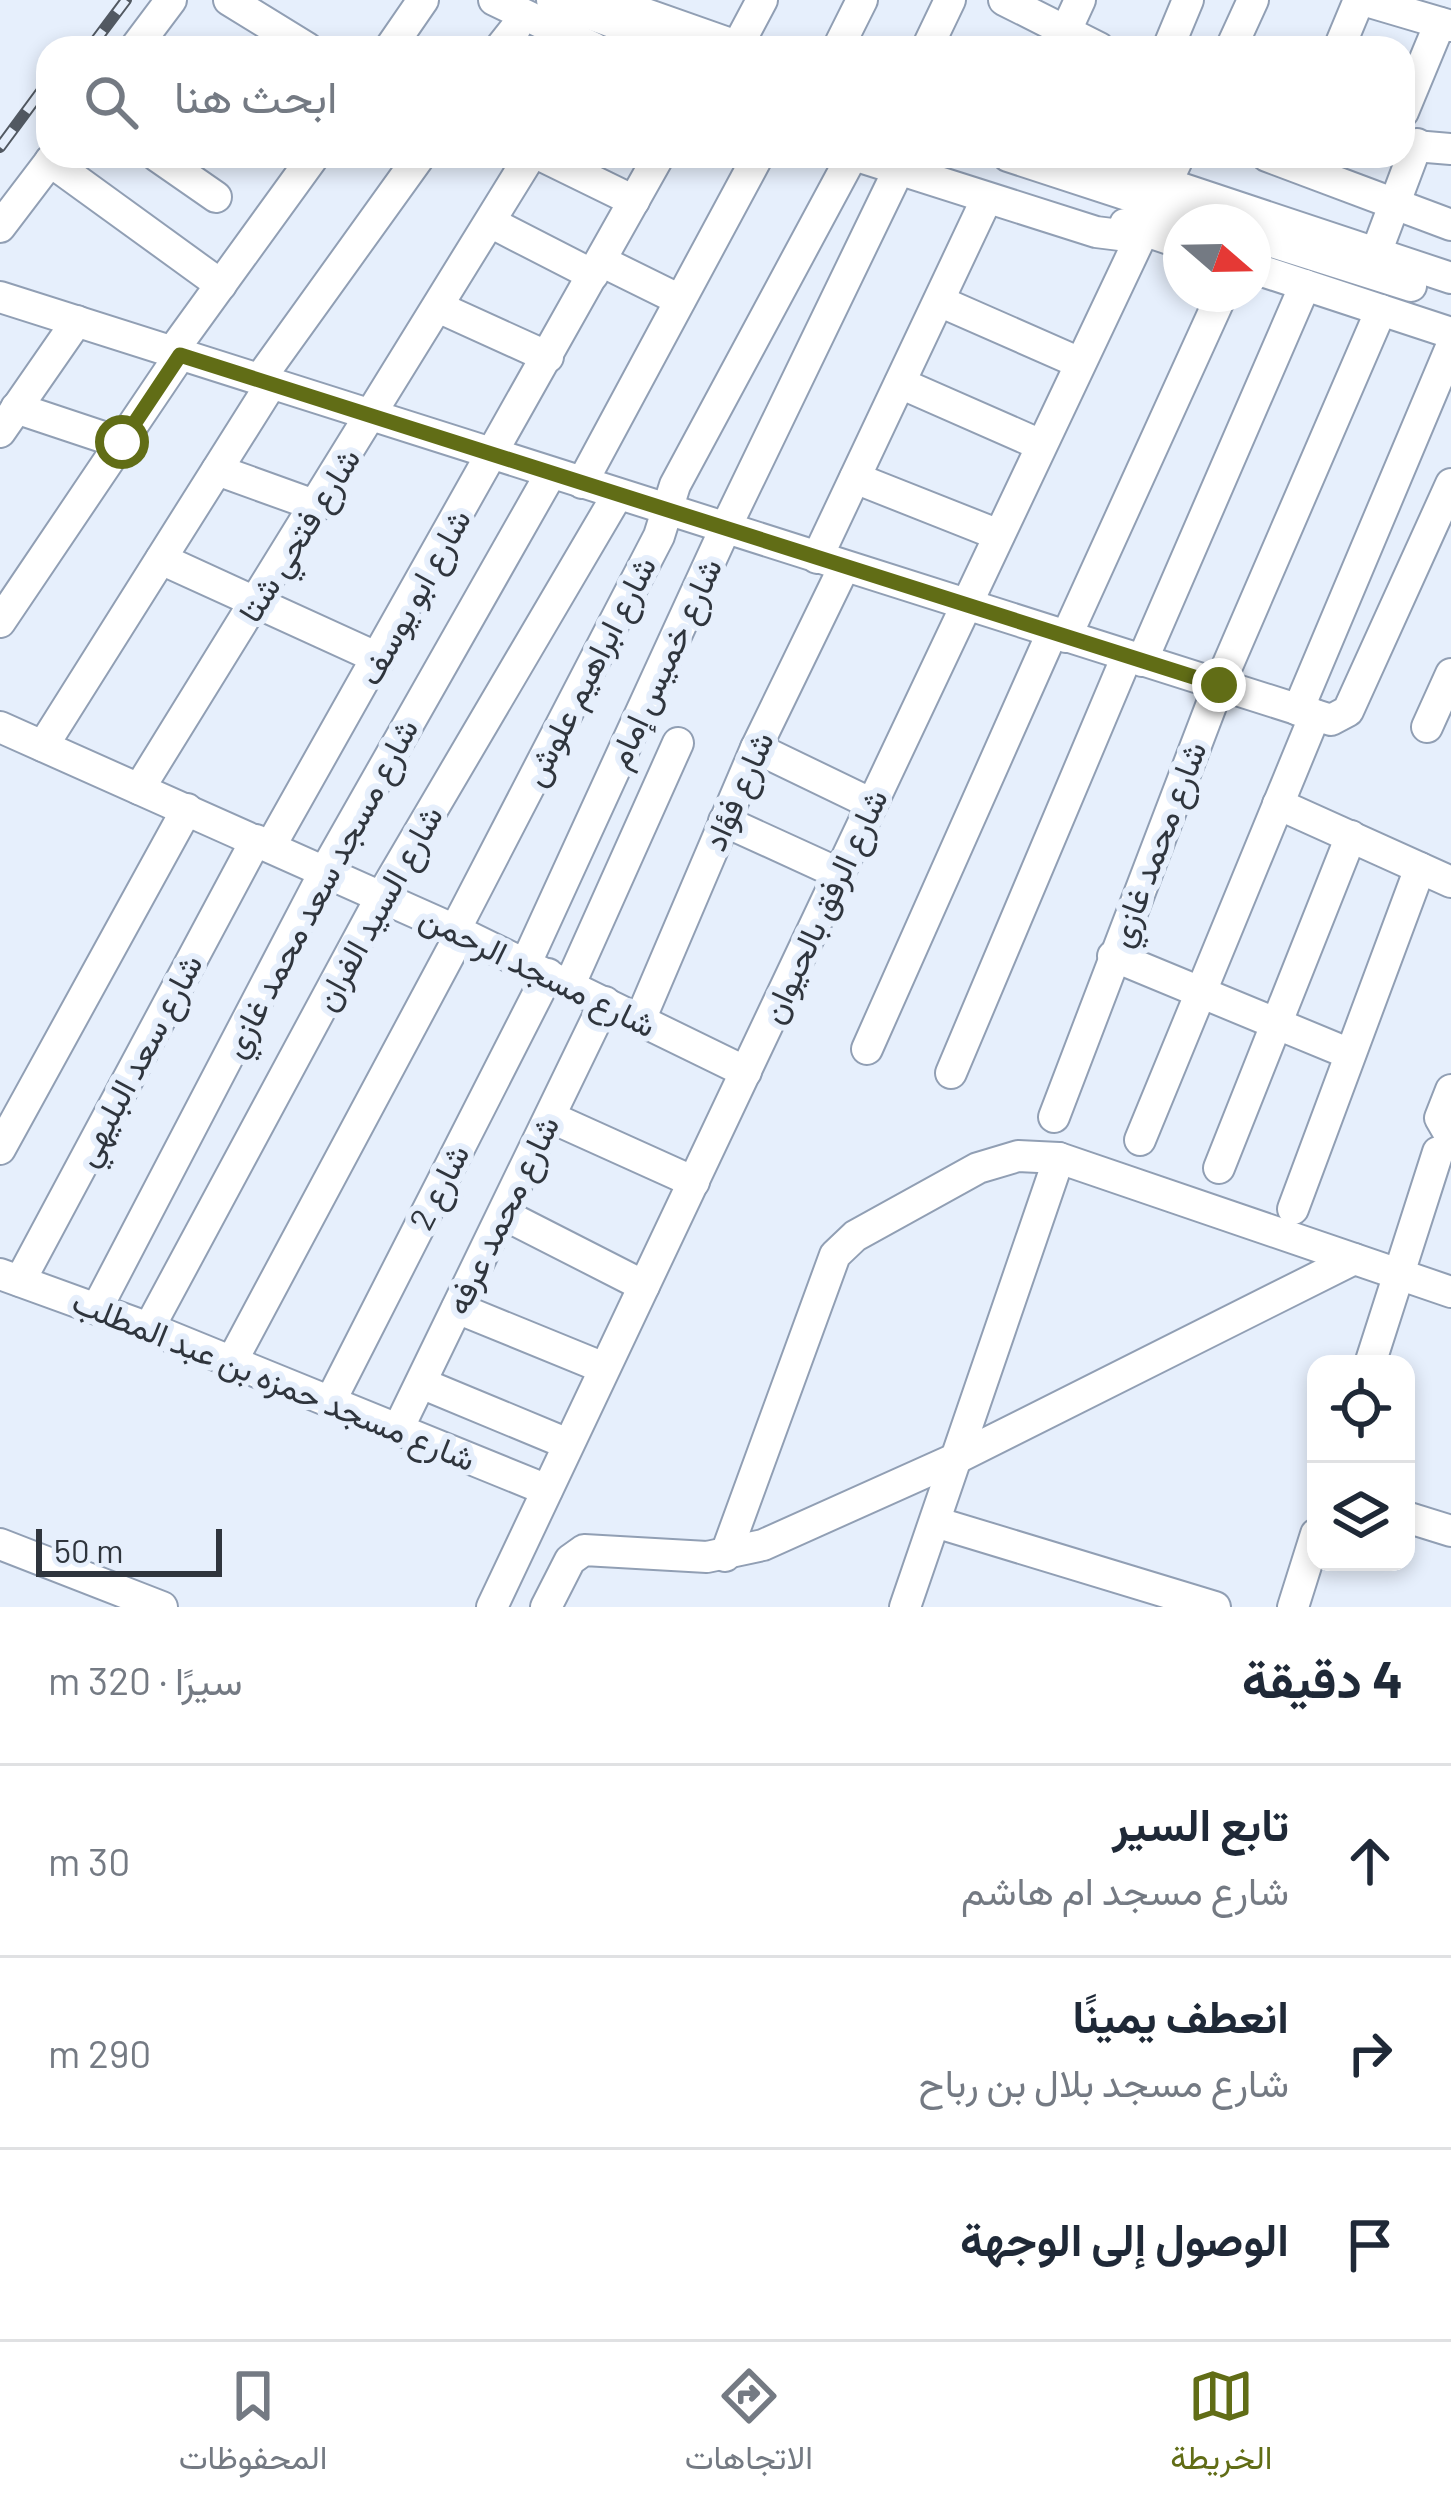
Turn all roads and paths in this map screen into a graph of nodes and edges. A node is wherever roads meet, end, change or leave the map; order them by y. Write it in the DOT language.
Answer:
graph roads {
  1 [pos="172,0"];
  2 [pos="229,0"];
  3 [pos="423,0"];
  4 [pos="468,0"];
  5 [pos="494,0"];
  6 [pos="552,0"];
  7 [pos="606,0"];
  8 [pos="763,0"];
  9 [pos="862,0"];
  10 [pos="950,0"];
  11 [pos="1004,0"];
  12 [pos="1080,0"];
  13 [pos="1188,0"];
  14 [pos="1253,0"];
  15 [pos="1361,0"];
  16 [pos="651,7"];
  17 [pos="1446,24"];
  18 [pos="144,36"];
  19 [pos="288,36"];
  20 [pos="398,36"];
  21 [pos="505,36"];
  22 [pos="568,36"];
  23 [pos="650,36"];
  24 [pos="716,36"];
  25 [pos="745,36"];
  26 [pos="844,36"];
  27 [pos="932,36"];
  28 [pos="1056,36"];
  29 [pos="1064,36"];
  30 [pos="1173,36"];
  31 [pos="1236,36"];
  32 [pos="1344,36"];
  33 [pos="1415,87"];
  34 [pos="1415,145"];
  35 [pos="1451,149"];
  36 [pos="45,168"];
  37 [pos="64,168"];
  38 [pos="174,168"];
  39 [pos="305,168"];
  40 [pos="411,168"];
  41 [pos="523,168"];
  42 [pos="567,168"];
  43 [pos="652,168"];
  44 [pos="752,168"];
  45 [pos="848,168"];
  46 [pos="906,168"];
  47 [pos="920,168"];
  48 [pos="951,168"];
  49 [pos="1058,168"];
  50 [pos="1116,168"];
  51 [pos="1299,168"];
  52 [pos="1404,168"];
  53 [pos="1161,193"];
  54 [pos="216,197"];
  55 [pos="988,198"];
  56 [pos="634,201"];
  57 [pos="1395,204"];
  58 [pos="490,222"];
  59 [pos="1451,225"];
  60 [pos="0,227"];
  61 [pos="1271,242"];
  62 [pos="1376,253"];
  63 [pos="597,268"];
  64 [pos="1271,274"];
  65 [pos="1451,278"];
  66 [pos="221,285"];
  67 [pos="1306,285"];
  68 [pos="0,297"];
  69 [pos="1451,298"];
  70 [pos="680,300"];
  71 [pos="939,301"];
  72 [pos="438,308"];
  73 [pos="1381,310"];
  74 [pos="1213,312"];
  75 [pos="76,321"];
  76 [pos="1451,334"];
  77 [pos="1451,347"];
  78 [pos="176,353"];
  79 [pos="548,357"];
  80 [pos="1080,363"];
  81 [pos="265,382"];
  82 [pos="900,383"];
  83 [pos="373,416"];
  84 [pos="7,418"];
  85 [pos="122,442"];
  86 [pos="1041,445"];
  87 [pos="494,454"];
  88 [pos="217,470"];
  89 [pos="550,473"];
  90 [pos="855,478"];
  91 [pos="582,483"];
  92 [pos="1451,484"];
  93 [pos="618,494"];
  94 [pos="316,506"];
  95 [pos="667,510"];
  96 [pos="725,529"];
  97 [pos="999,535"];
  98 [pos="161,559"];
  99 [pos="831,562"];
  100 [pos="256,603"];
  101 [pos="966,605"];
  102 [pos="0,622"];
  103 [pos="1059,635"];
  104 [pos="1134,658"];
  105 [pos="380,659"];
  106 [pos="1451,674"];
  107 [pos="1219,685"];
  108 [pos="1314,715"];
  109 [pos="1437,720"];
  110 [pos="0,727"];
  111 [pos="679,743"];
  112 [pos="43,746"];
  113 [pos="756,748"];
  114 [pos="139,789"];
  115 [pos="1278,804"];
  116 [pos="872,805"];
  117 [pos="187,809"];
  118 [pos="724,821"];
  119 [pos="1351,836"];
  120 [pos="263,843"];
  121 [pos="1420,868"];
  122 [pos="325,871"];
  123 [pos="840,874"];
  124 [pos="1451,882"];
  125 [pos="381,897"];
  126 [pos="458,932"];
  127 [pos="1113,956"];
  128 [pos="548,974"];
  129 [pos="1201,992"];
  130 [pos="605,1002"];
  131 [pos="640,1019"];
  132 [pos="1277,1022"];
  133 [pos="867,1049"];
  134 [pos="1350,1054"];
  135 [pos="746,1072"];
  136 [pos="951,1073"];
  137 [pos="1451,1090"];
  138 [pos="550,1117"];
  139 [pos="1054,1117"];
  140 [pos="1140,1140"];
  141 [pos="1445,1144"];
  142 [pos="0,1149"];
  143 [pos="1059,1158"];
  144 [pos="1219,1168"];
  145 [pos="694,1182"];
  146 [pos="1293,1209"];
  147 [pos="503,1214"];
  148 [pos="1354,1259"];
  149 [pos="1399,1274"];
  150 [pos="10,1277"];
  151 [pos="644,1286"];
  152 [pos="1451,1292"];
  153 [pos="97,1308"];
  154 [pos="457,1308"];
  155 [pos="149,1328"];
  156 [pos="1373,1355"];
  157 [pos="232,1361"];
  158 [pos="604,1368"];
  159 [pos="421,1384"];
  160 [pos="331,1400"];
  161 [pos="399,1427"];
  162 [pos="568,1444"];
  163 [pos="957,1458"];
  164 [pos="547,1490"];
  165 [pos="1415,1520"];
  166 [pos="935,1522"];
  167 [pos="1451,1531"];
  168 [pos="0,1544"];
  169 [pos="725,1556"];
  170 [pos="1307,1563"];
  171 [pos="162,1607"];
  172 [pos="492,1607"];
  173 [pos="546,1607"];
  174 [pos="905,1607"];
  175 [pos="1215,1607"];
  176 [pos="1293,1607"];
  1 -- 18 [label="street"];
  2 -- 19 [label="street"];
  3 -- 20 [label="street"];
  4 -- 21 [label="street"];
  5 -- 22 [label="street"];
  6 -- 23 [label="street"];
  7 -- 16 [label="street"];
  8 -- 25 [label="street"];
  9 -- 26 [label="street"];
  10 -- 27 [label="street"];
  11 -- 28 [label="street"];
  12 -- 29 [label="street"];
  13 -- 30 [label="street"];
  14 -- 31 [label="street"];
  15 -- 17 [label="street"];
  15 -- 32 [label="street"];
  16 -- 24 [label="street"];
  17 -- 33 [label="street"];
  34 -- 35 [label="street"];
  36 -- 60 [label="street"];
  37 -- 66 [label="street"];
  38 -- 54 [label="street"];
  39 -- 66 [label="street"];
  40 -- 81 [label="street"];
  41 -- 58 [label="street, شارع فتحي شتا"];
  42 -- 56 [label="street"];
  43 -- 56 [label="street, شارع ابو يوسف"];
  44 -- 70 [label="street"];
  45 -- 95 [label="street, شارع ابراهيم علوش"];
  46 -- 96 [label="street, شارع خميس إمام"];
  47 -- 55 [label="street"];
  48 -- 53 [label="street"];
  49 -- 53 [label="street"];
  50 -- 53 [label="street"];
  51 -- 57 [label="street"];
  52 -- 57 [label="street"];
  53 -- 55 [label="street"];
  53 -- 62 [label="street"];
  53 -- 80 [label="street, شارع الرفق بالحيوان"];
  55 -- 71 [label="street, شارع فؤاد"];
  56 -- 63 [label="street, شارع ابو يوسف"];
  57 -- 59 [label="street"];
  57 -- 62 [label="street"];
  58 -- 63 [label="street"];
  58 -- 72 [label="street, شارع فتحي شتا"];
  61 -- 69 [label="street"];
  62 -- 65 [label="street"];
  63 -- 70 [label="street"];
  63 -- 79 [label="street, شارع ابو يوسف"];
  64 -- 67 [label="street"];
  66 -- 78 [label="street"];
  67 -- 73 [label="street"];
  67 -- 104 [label="street"];
  68 -- 75 [label="street"];
  70 -- 91 [label="street"];
  71 -- 80 [label="street"];
  71 -- 82 [label="street, شارع فؤاد"];
  72 -- 79 [label="street"];
  72 -- 83 [label="street, شارع فتحي شتا"];
  73 -- 76 [label="street"];
  73 -- 107 [label="street, شارع محمد غازي"];
  74 -- 103 [label="street"];
  75 -- 78 [label="street"];
  75 -- 84 [label="street"];
  77 -- 108 [label="street"];
  78 -- 81 [label="street"];
  78 -- 85 [label="street"];
  79 -- 87 [label="street, شارع ابو يوسف"];
  80 -- 86 [label="street, شارع الرفق بالحيوان"];
  81 -- 83 [label="street"];
  81 -- 88 [label="street"];
  82 -- 86 [label="street"];
  82 -- 90 [label="street, شارع فؤاد"];
  83 -- 87 [label="street"];
  83 -- 94 [label="street, شارع فتحي شتا"];
  84 -- 85 [label="street"];
  85 -- 102 [label="street"];
  86 -- 97 [label="street, شارع الرفق بالحيوان"];
  87 -- 89 [label="street"];
  87 -- 105 [label="street, شارع ابو يوسف"];
  88 -- 94 [label="street"];
  88 -- 98 [label="street"];
  89 -- 91 [label="street"];
  89 -- 122 [label="street, شارع مسجد سعد محمد غازي"];
  90 -- 97 [label="street"];
  90 -- 99 [label="street, شارع فؤاد"];
  91 -- 93 [label="street"];
  92 -- 108 [label="street"];
  93 -- 95 [label="street"];
  93 -- 125 [label="street, شارع السيد الفران"];
  94 -- 100 [label="street, شارع فتحي شتا"];
  95 -- 96 [label="street"];
  95 -- 126 [label="street, شارع ابراهيم علوش"];
  96 -- 99 [label="street"];
  96 -- 128 [label="street, شارع خميس إمام"];
  97 -- 101 [label="street, شارع الرفق بالحيوان"];
  98 -- 100 [label="street"];
  98 -- 112 [label="street"];
  99 -- 101 [label="street"];
  99 -- 113 [label="street, شارع فؤاد"];
  100 -- 105 [label="street"];
  100 -- 114 [label="street, شارع فتحي شتا"];
  101 -- 103 [label="street"];
  101 -- 116 [label="street, شارع الرفق بالحيوان"];
  103 -- 104 [label="street"];
  103 -- 133 [label="street"];
  104 -- 107 [label="street"];
  104 -- 136 [label="street"];
  105 -- 120 [label="street, شارع ابو يوسف"];
  106 -- 109 [label="street"];
  107 -- 108 [label="street"];
  107 -- 127 [label="street, شارع محمد غازي"];
  108 -- 115 [label="street"];
  110 -- 112 [label="street, شارع مسجد الرحمن"];
  111 -- 128 [label="street"];
  112 -- 114 [label="street, شارع مسجد الرحمن"];
  113 -- 116 [label="street"];
  113 -- 118 [label="street, شارع فؤاد"];
  114 -- 117 [label="street, شارع مسجد الرحمن"];
  115 -- 119 [label="street"];
  115 -- 129 [label="street"];
  116 -- 123 [label="street, شارع الرفق بالحيوان"];
  117 -- 120 [label="street, شارع مسجد الرحمن"];
  117 -- 142 [label="street"];
  118 -- 123 [label="street"];
  118 -- 131 [label="street, شارع فؤاد"];
  119 -- 121 [label="street"];
  119 -- 132 [label="street"];
  120 -- 122 [label="street, شارع مسجد الرحمن"];
  120 -- 150 [label="street, شارع سعد البليهي"];
  121 -- 124 [label="street"];
  121 -- 134 [label="street"];
  122 -- 125 [label="street, شارع مسجد الرحمن"];
  122 -- 153 [label="street, شارع مسجد سعد محمد غازي"];
  123 -- 135 [label="street, شارع الرفق بالحيوان"];
  125 -- 126 [label="street, شارع مسجد الرحمن"];
  125 -- 155 [label="street, شارع السيد الفران"];
  126 -- 128 [label="street, شارع مسجد الرحمن"];
  126 -- 157 [label="street, شارع ابراهيم علوش"];
  127 -- 129 [label="street"];
  127 -- 139 [label="street, شارع محمد غازي"];
  128 -- 130 [label="street, شارع مسجد الرحمن"];
  128 -- 160 [label="street, شارع 2"];
  129 -- 132 [label="street"];
  129 -- 140 [label="street"];
  130 -- 131 [label="street, شارع مسجد الرحمن"];
  130 -- 138 [label="street, شارع محمد عرفه"];
  131 -- 135 [label="street, شارع مسجد الرحمن"];
  132 -- 134 [label="street"];
  132 -- 144 [label="street"];
  134 -- 146 [label="street"];
  135 -- 145 [label="street, شارع الرفق بالحيوان"];
  137 -- 141 [label="street"];
  138 -- 145 [label="street"];
  138 -- 147 [label="street, شارع محمد عرفه"];
  141 -- 149 [label="street"];
  143 -- 148 [label="street"];
  143 -- 163 [label="street"];
  143 -- 169 [label="street"];
  145 -- 151 [label="street, شارع الرفق بالحيوان"];
  147 -- 151 [label="street"];
  147 -- 154 [label="street, شارع محمد عرفه"];
  148 -- 149 [label="street"];
  148 -- 163 [label="street"];
  149 -- 152 [label="street"];
  149 -- 156 [label="street"];
  150 -- 153 [label="street, شارع مسجد حمزه بن عبد المطلب"];
  151 -- 158 [label="street, شارع الرفق بالحيوان"];
  153 -- 155 [label="street, شارع مسجد حمزه بن عبد المطلب"];
  154 -- 158 [label="street"];
  154 -- 159 [label="street, شارع محمد عرفه"];
  155 -- 157 [label="street, شارع مسجد حمزه بن عبد المطلب"];
  157 -- 160 [label="street, شارع مسجد حمزه بن عبد المطلب"];
  158 -- 162 [label="street, شارع الرفق بالحيوان"];
  159 -- 161 [label="street, شارع محمد عرفه"];
  159 -- 162 [label="street"];
  160 -- 161 [label="street, شارع مسجد حمزه بن عبد المطلب"];
  161 -- 164 [label="street, شارع مسجد حمزه بن عبد المطلب"];
  162 -- 164 [label="street, شارع الرفق بالحيوان"];
  163 -- 166 [label="street"];
  163 -- 169 [label="street"];
  164 -- 172 [label="street, شارع الرفق بالحيوان"];
  165 -- 167 [label="street"];
  166 -- 174 [label="street"];
  166 -- 175 [label="street"];
  168 -- 171 [label="street"];
  169 -- 173 [label="street"];
  170 -- 176 [label="street"];
}
